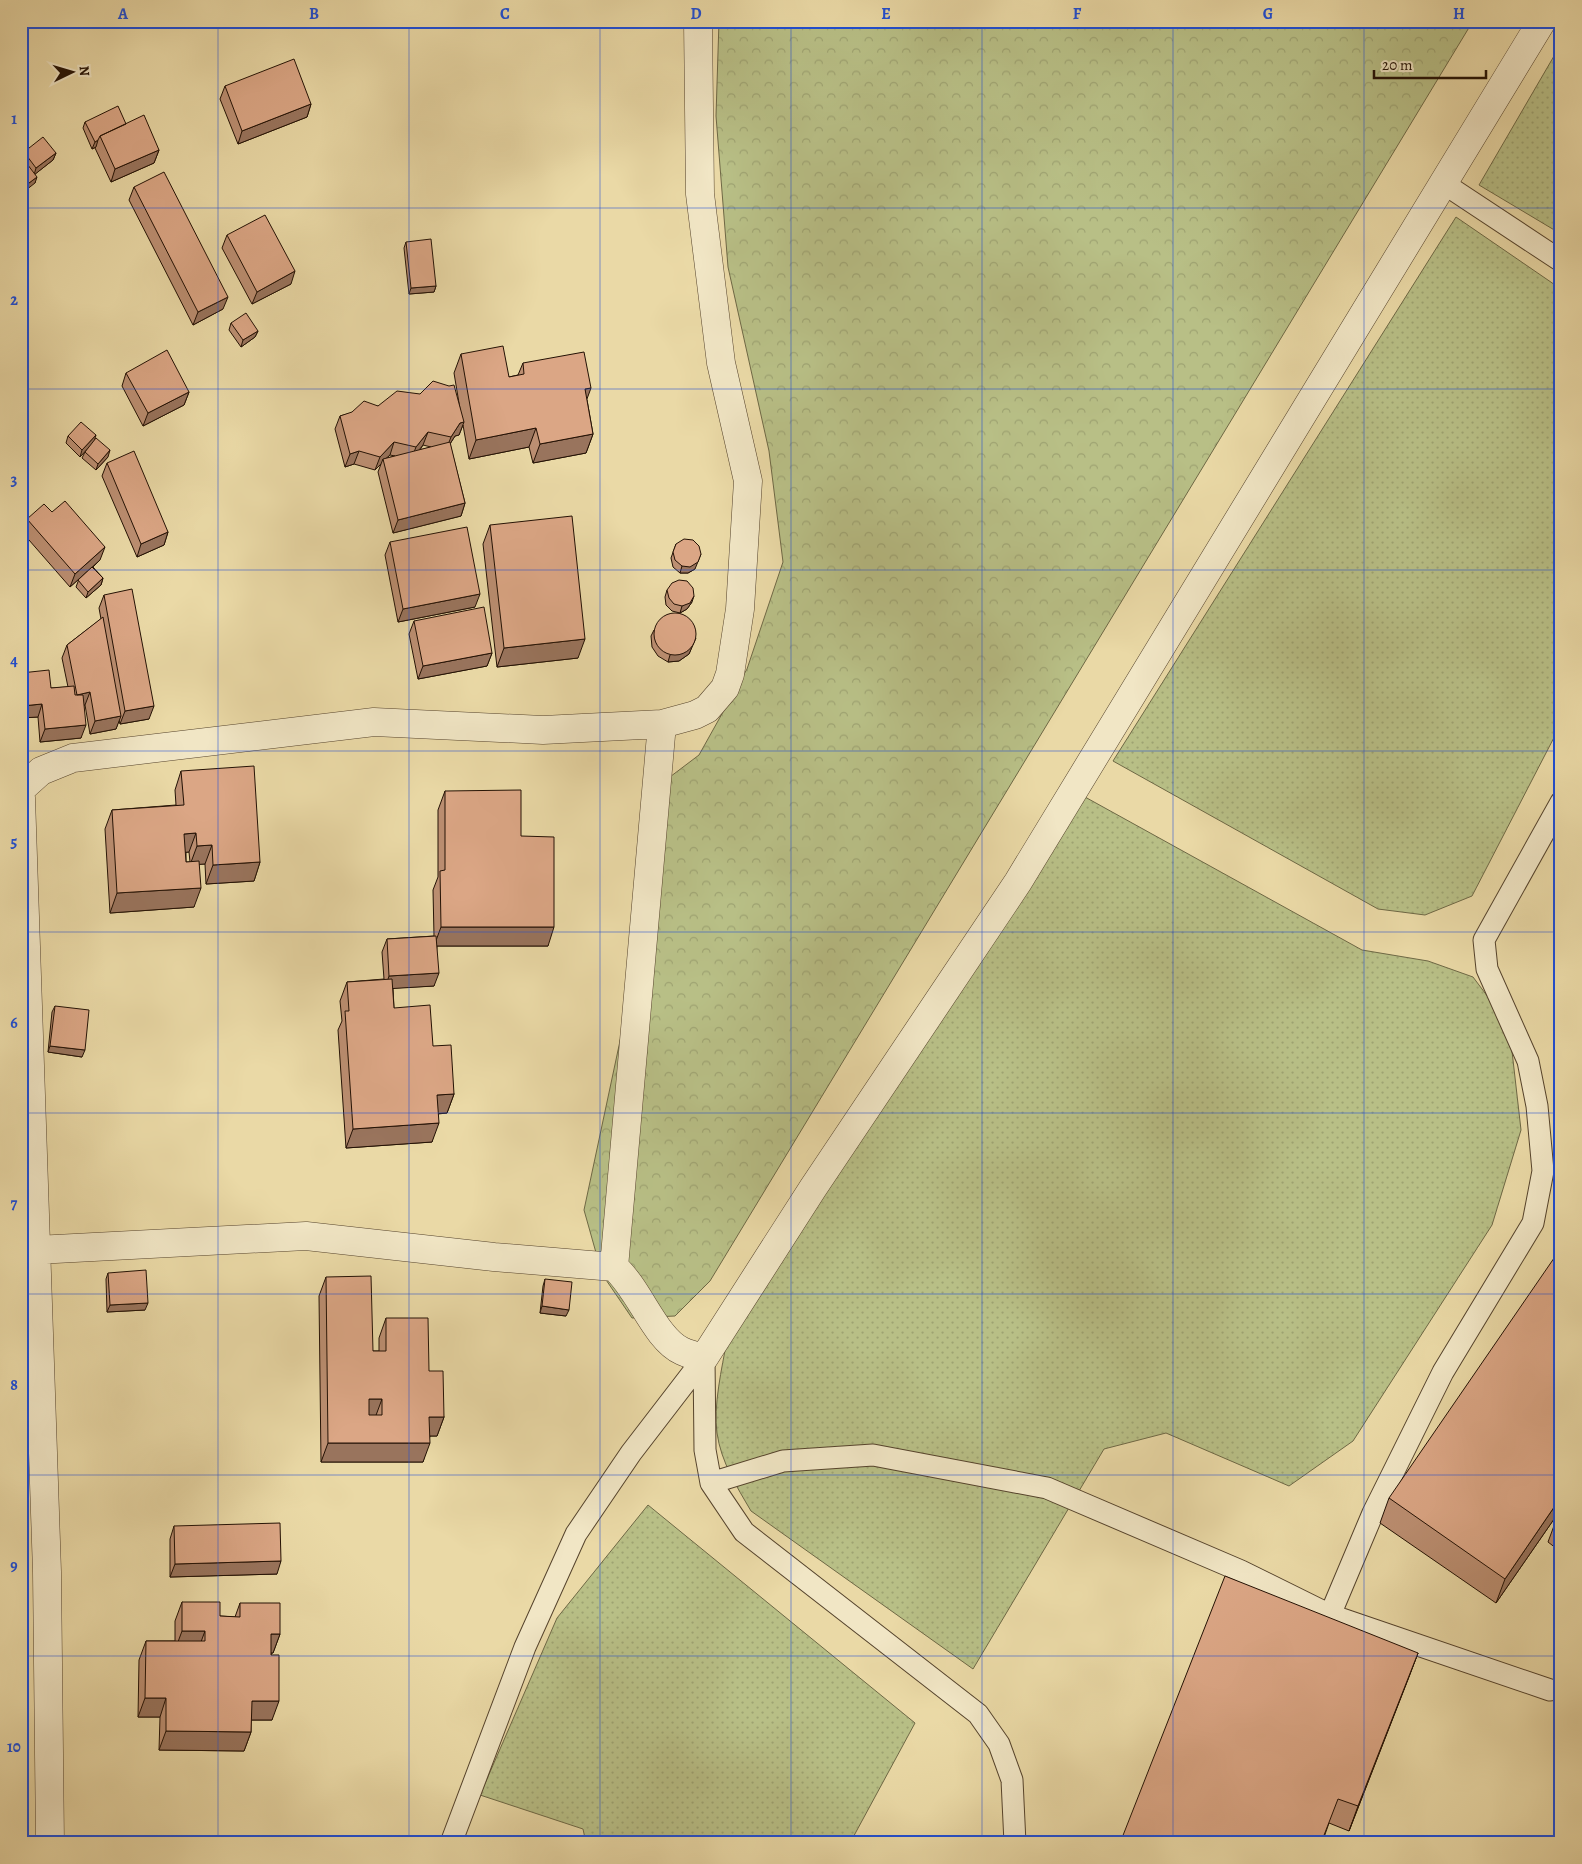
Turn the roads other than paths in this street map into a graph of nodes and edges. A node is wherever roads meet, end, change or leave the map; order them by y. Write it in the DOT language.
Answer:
graph roads {
  1 [pos="698,21"];
  2 [pos="1542,21"];
  3 [pos="1443,183"];
  4 [pos="1561,261"];
  5 [pos="662,724"];
  6 [pos="21,789"];
  7 [pos="21,798"];
  8 [pos="1561,802"];
  9 [pos="36,1250"];
  10 [pos="614,1267"];
  11 [pos="704,1358"];
  12 [pos="711,1483"];
  13 [pos="1330,1615"];
  14 [pos="1550,1690"];
  15 [pos="50,1843"];
  16 [pos="451,1843"];
  17 [pos="1015,1843"];
  1 -- 5 [label="street"];
  2 -- 3 [label="street"];
  3 -- 4 [label="lane"];
  3 -- 11 [label="street"];
  5 -- 6 [label="street"];
  5 -- 10 [label="street"];
  7 -- 9 [label="street"];
  8 -- 13 [label="lane"];
  9 -- 10 [label="street"];
  9 -- 15 [label="street"];
  10 -- 11 [label="street"];
  11 -- 12 [label="lane"];
  11 -- 16 [label="lane"];
  12 -- 13 [label="lane"];
  12 -- 17 [label="lane"];
  13 -- 14 [label="lane"];
}
